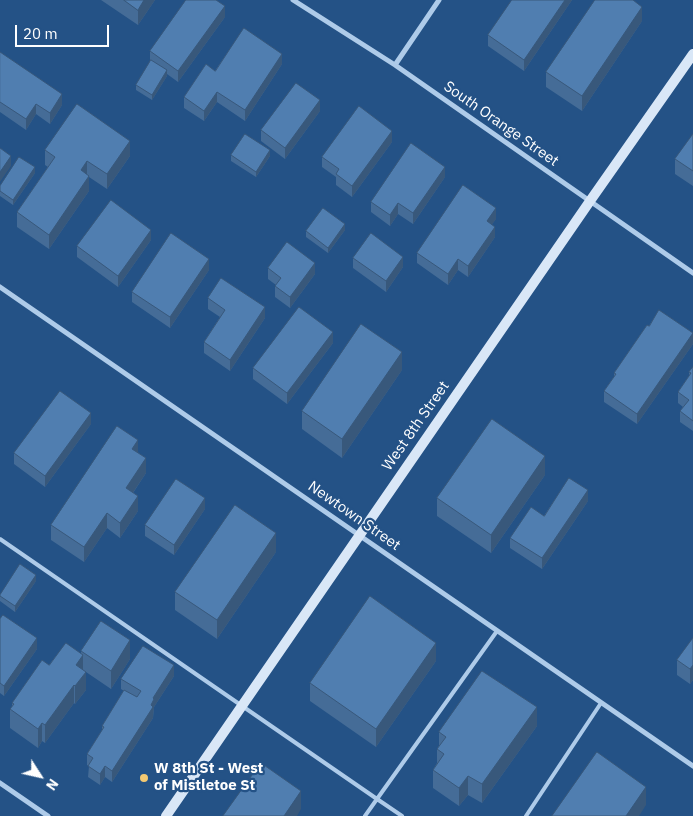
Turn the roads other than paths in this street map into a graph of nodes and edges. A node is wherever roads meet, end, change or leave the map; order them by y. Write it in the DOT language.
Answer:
graph roads {
  1 [pos="293,0"];
  2 [pos="439,0"];
  3 [pos="693,54"];
  4 [pos="394,65"];
  5 [pos="590,201"];
  6 [pos="693,273"];
  7 [pos="0,287"];
  8 [pos="359,535"];
  9 [pos="0,539"];
  10 [pos="497,631"];
  11 [pos="601,703"];
  12 [pos="242,705"];
  13 [pos="693,766"];
  14 [pos="0,783"];
  15 [pos="378,799"];
  16 [pos="48,816"];
  17 [pos="166,816"];
  18 [pos="366,816"];
  19 [pos="402,816"];
  20 [pos="526,816"];
  1 -- 4 [label="street, South Orange Street"];
  2 -- 4 [label="street"];
  3 -- 5 [label="main road, West 8th Street"];
  4 -- 5 [label="street, South Orange Street"];
  5 -- 6 [label="street, South Orange Street"];
  5 -- 8 [label="main road, West 8th Street"];
  7 -- 8 [label="street, Newtown Street"];
  8 -- 10 [label="street, Newtown Street"];
  8 -- 12 [label="main road, West 8th Street"];
  9 -- 12 [label="lane"];
  10 -- 11 [label="street, Newtown Street"];
  10 -- 15 [label="lane"];
  11 -- 13 [label="street, Newtown Street"];
  11 -- 20 [label="lane"];
  12 -- 15 [label="lane"];
  12 -- 17 [label="main road, West 8th Street"];
  14 -- 16 [label="street"];
  15 -- 18 [label="lane"];
  15 -- 19 [label="lane"];
}
